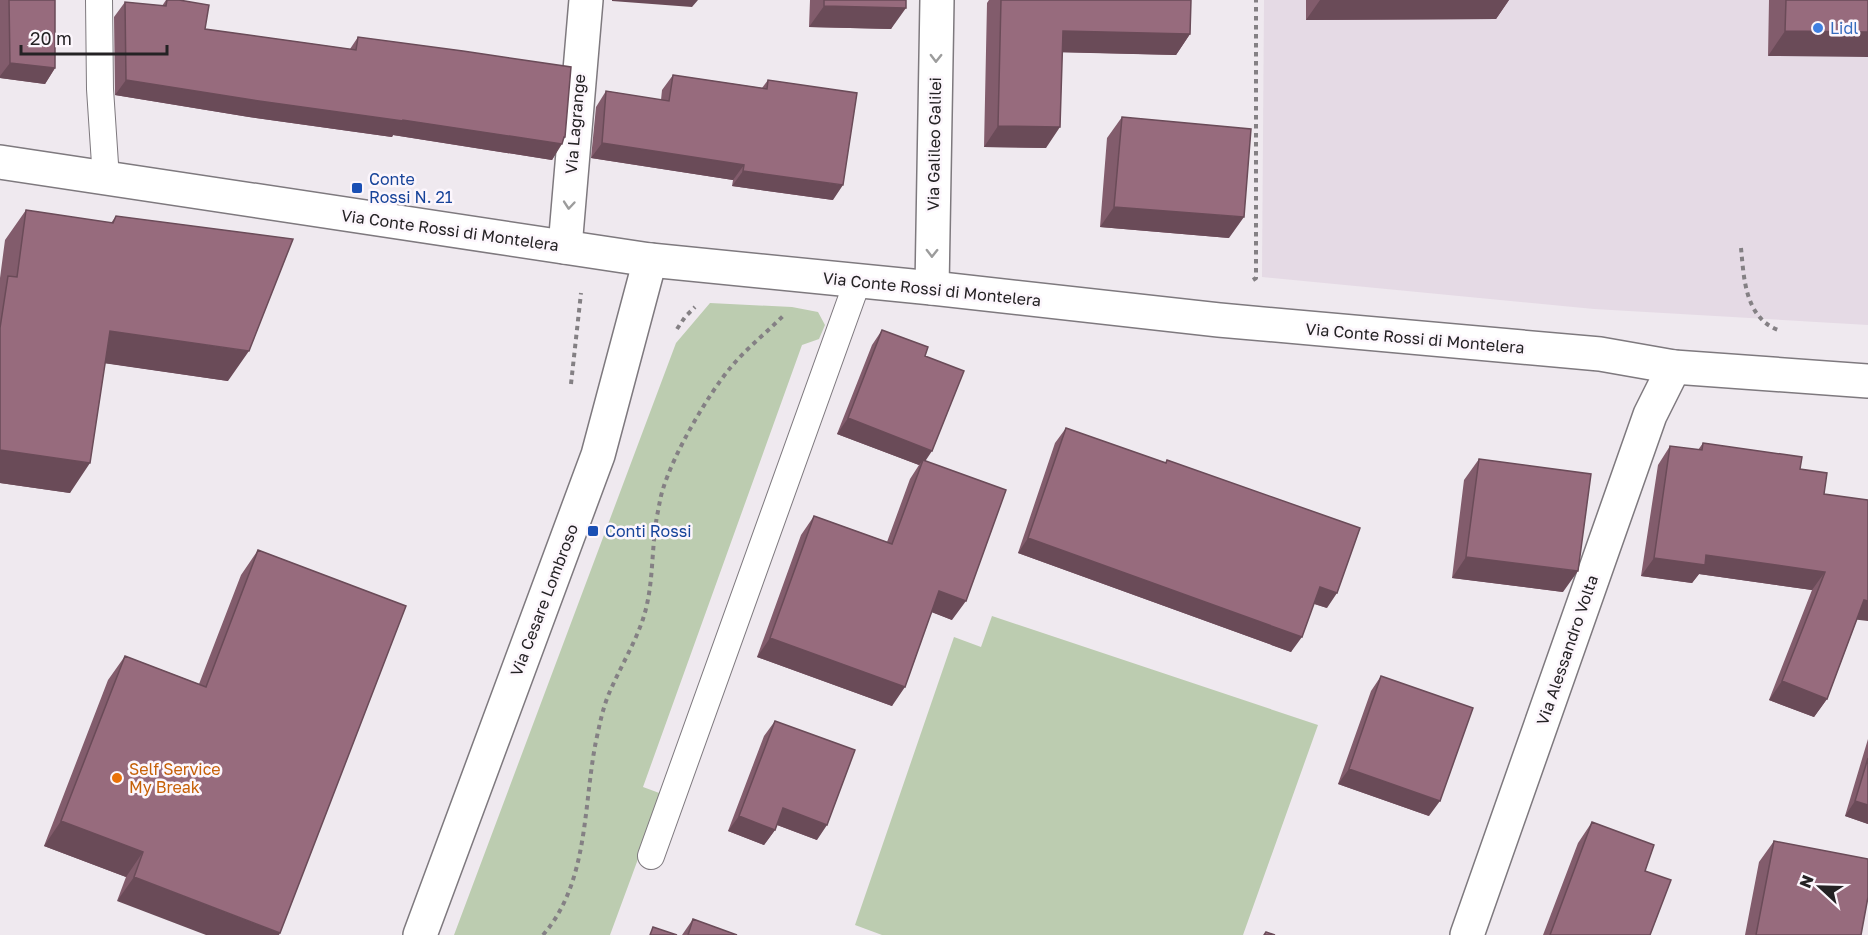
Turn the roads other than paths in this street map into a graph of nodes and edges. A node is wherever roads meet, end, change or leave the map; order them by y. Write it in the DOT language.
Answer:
graph roads {
  1 [pos="99,0"];
  2 [pos="586,0"];
  3 [pos="937,0"];
  4 [pos="0,162"];
  5 [pos="106,179"];
  6 [pos="565,247"];
  7 [pos="650,260"];
  8 [pos="858,280"];
  9 [pos="932,288"];
  10 [pos="1674,367"];
  11 [pos="1868,381"];
  12 [pos="651,856"];
  13 [pos="420,935"];
  14 [pos="1467,935"];
  1 -- 5 [label="lane"];
  2 -- 6 [label="street, Via Lagrange, one-way"];
  3 -- 9 [label="street, Via Galileo Galilei, one-way"];
  4 -- 5 [label="street, Via Conte Rossi di Montelera"];
  5 -- 6 [label="street, Via Conte Rossi di Montelera"];
  6 -- 7 [label="street, Via Conte Rossi di Montelera"];
  7 -- 8 [label="street, Via Conte Rossi di Montelera"];
  7 -- 13 [label="street, Via Cesare Lombroso"];
  8 -- 9 [label="street, Via Conte Rossi di Montelera"];
  8 -- 12 [label="lane"];
  9 -- 10 [label="street, Via Conte Rossi di Montelera"];
  10 -- 11 [label="street, Via Conte Rossi di Montelera"];
  10 -- 14 [label="street, Via Alessandro Volta"];
}
